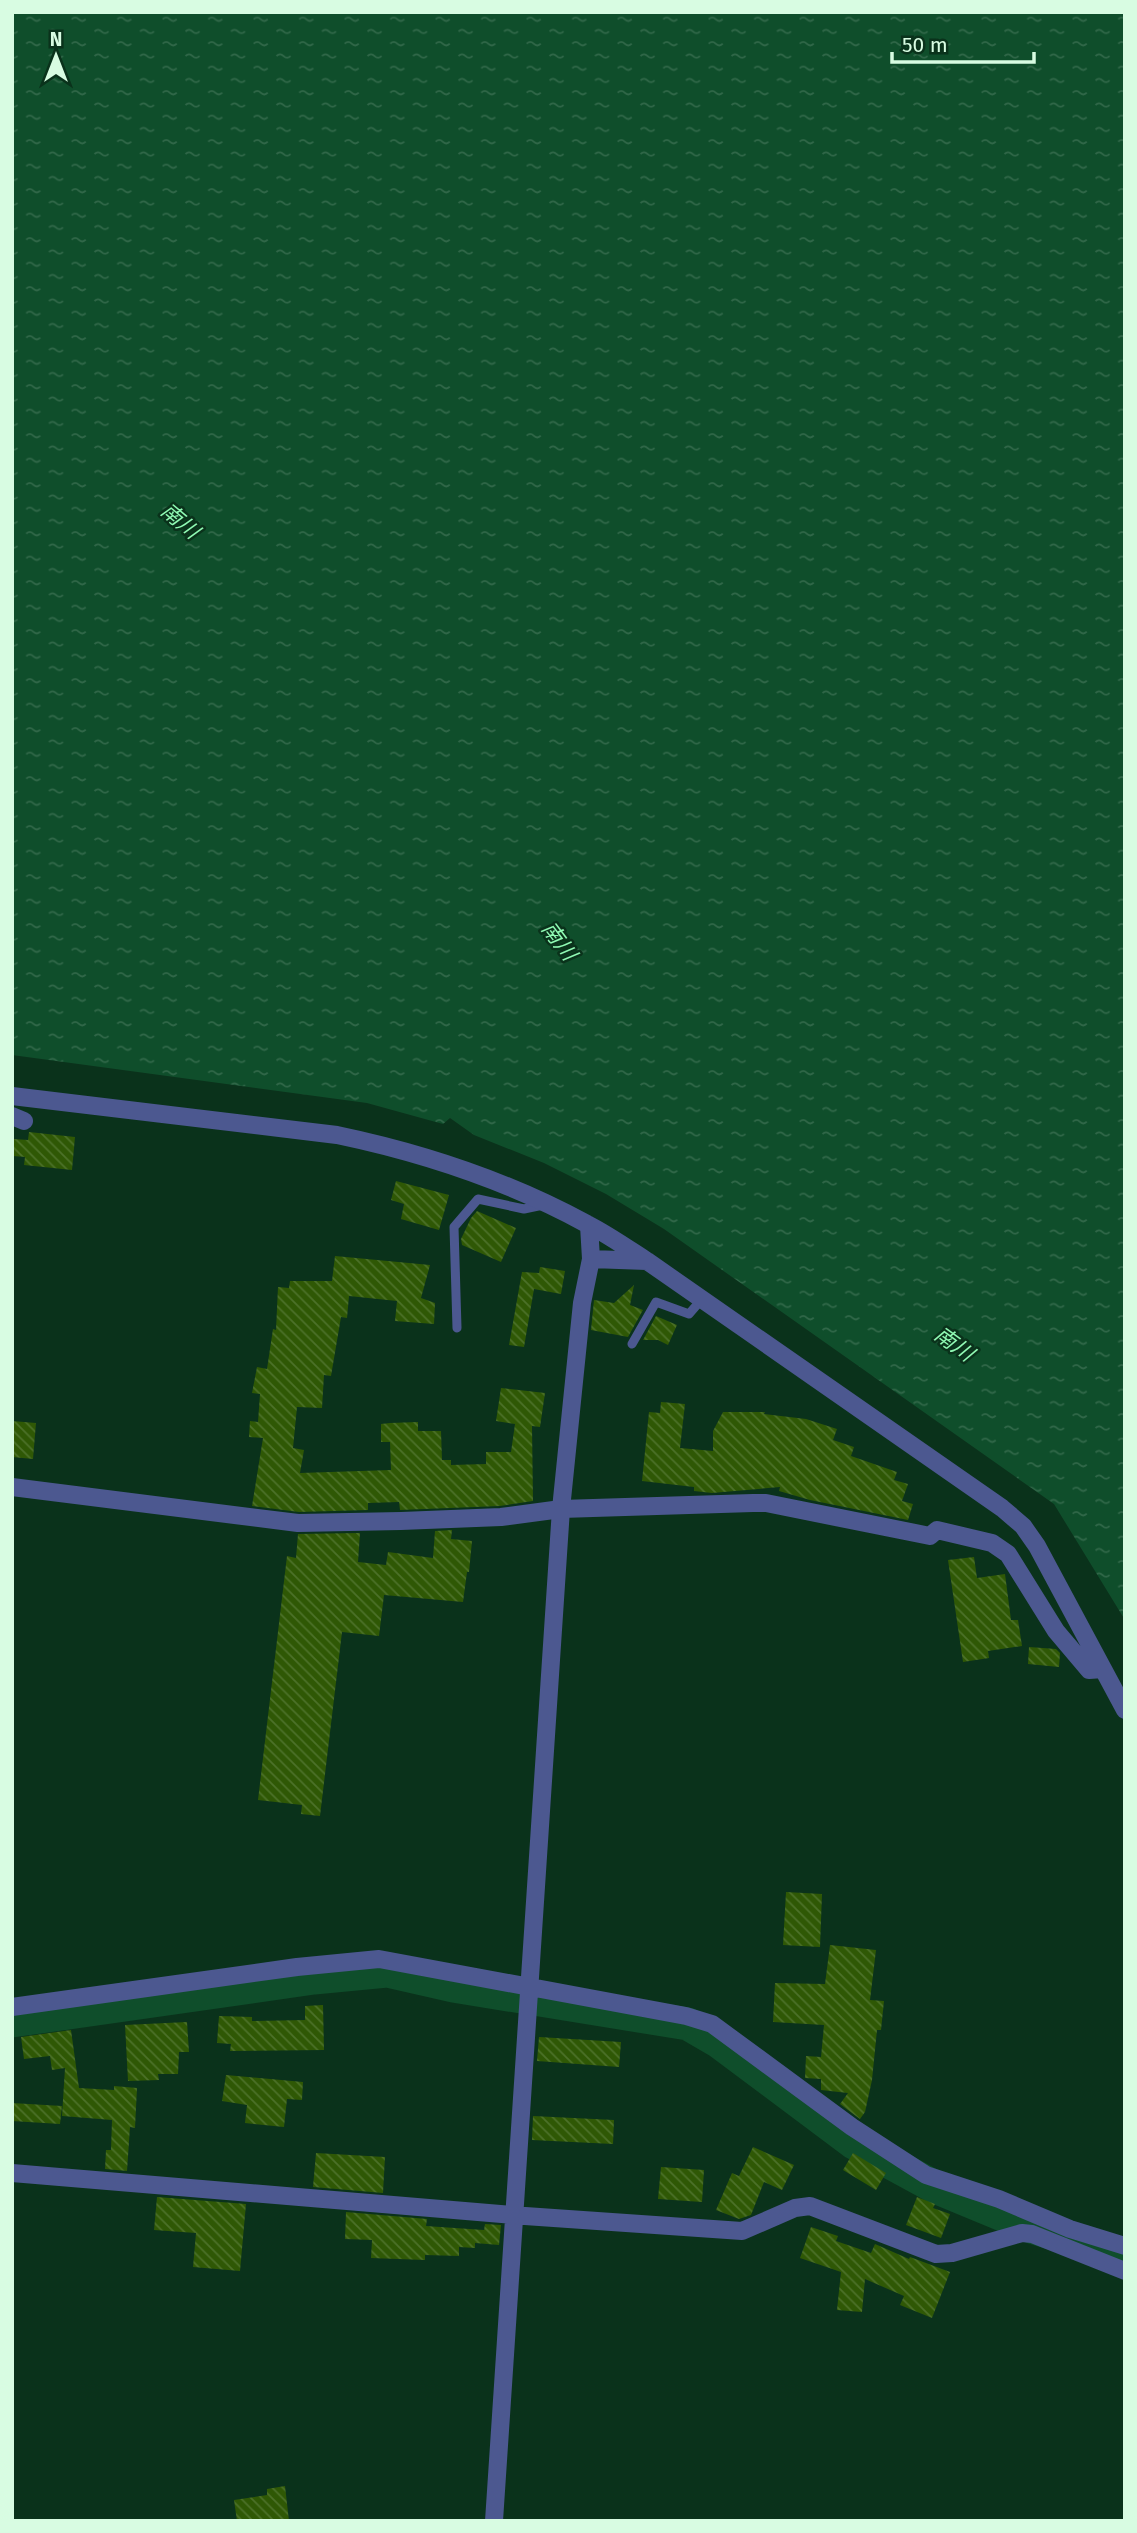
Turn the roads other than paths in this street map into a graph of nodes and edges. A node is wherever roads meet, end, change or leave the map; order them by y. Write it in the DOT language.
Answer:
graph roads {
  1 [pos="12,1096"];
  2 [pos="546,1205"];
  3 [pos="589,1225"];
  4 [pos="591,1259"];
  5 [pos="646,1261"];
  6 [pos="702,1299"];
  7 [pos="457,1328"];
  8 [pos="632,1344"];
  9 [pos="12,1487"];
  10 [pos="561,1509"];
  11 [pos="1103,1669"];
  12 [pos="1125,1710"];
  13 [pos="529,1996"];
  14 [pos="12,2007"];
  15 [pos="12,2173"];
  16 [pos="515,2214"];
  17 [pos="1125,2246"];
  18 [pos="1125,2271"];
  19 [pos="494,2521"];
  1 -- 2 [label="street"];
  2 -- 3 [label="street"];
  2 -- 7 [label="lane"];
  3 -- 4 [label="street"];
  3 -- 5 [label="street"];
  4 -- 5 [label="street"];
  4 -- 10 [label="street"];
  5 -- 6 [label="street"];
  6 -- 8 [label="lane"];
  6 -- 11 [label="street"];
  9 -- 10 [label="street"];
  10 -- 11 [label="street"];
  10 -- 13 [label="street"];
  11 -- 12 [label="street"];
  13 -- 14 [label="street"];
  13 -- 16 [label="street"];
  13 -- 17 [label="street"];
  15 -- 16 [label="street"];
  16 -- 18 [label="street"];
  16 -- 19 [label="street"];
}
